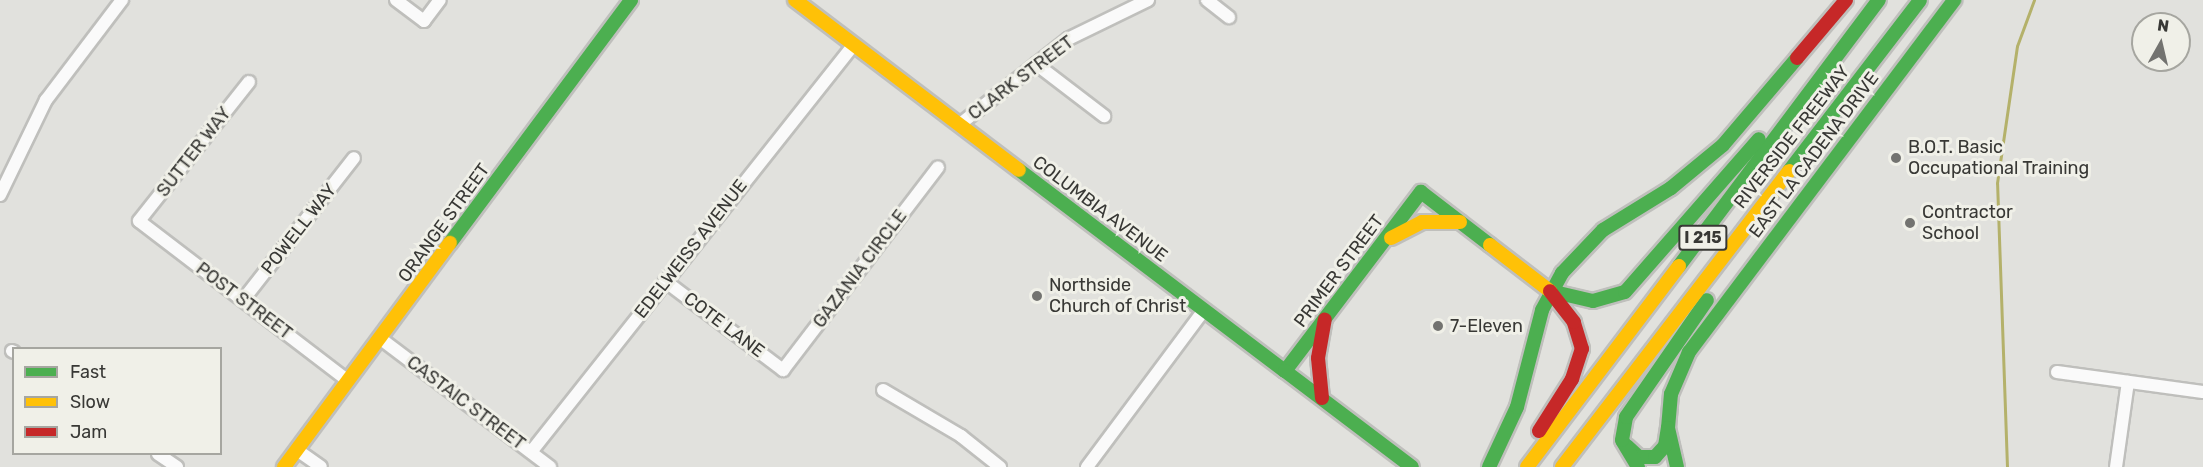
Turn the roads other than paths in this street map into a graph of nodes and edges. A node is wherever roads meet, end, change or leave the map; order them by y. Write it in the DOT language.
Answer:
graph roads {
  1 [pos="122,0"];
  2 [pos="396,0"];
  3 [pos="440,0"];
  4 [pos="632,0"];
  5 [pos="795,0"];
  6 [pos="1148,0"];
  7 [pos="1207,0"];
  8 [pos="1846,0"];
  9 [pos="1920,0"];
  10 [pos="1953,0"];
  11 [pos="1877,3"];
  12 [pos="1229,17"];
  13 [pos="852,47"];
  14 [pos="1036,64"];
  15 [pos="249,82"];
  16 [pos="1104,116"];
  17 [pos="958,125"];
  18 [pos="354,158"];
  19 [pos="938,167"];
  20 [pos="0,195"];
  21 [pos="139,222"];
  22 [pos="1460,222"];
  23 [pos="1741,232"];
  24 [pos="1382,244"];
  25 [pos="665,281"];
  26 [pos="1550,291"];
  27 [pos="243,300"];
  28 [pos="1204,310"];
  29 [pos="1325,320"];
  30 [pos="381,339"];
  31 [pos="783,370"];
  32 [pos="1285,371"];
  33 [pos="2057,372"];
  34 [pos="348,381"];
  35 [pos="2128,382"];
  36 [pos="883,390"];
  37 [pos="2203,392"];
  38 [pos="1322,398"];
  39 [pos="1668,428"];
  40 [pos="1622,440"];
  41 [pos="297,450"];
  42 [pos="531,452"];
  43 [pos="161,455"];
  44 [pos="177,467"];
  45 [pos="284,467"];
  46 [pos="321,467"];
  47 [pos="550,467"];
  48 [pos="1000,467"];
  49 [pos="1087,467"];
  50 [pos="1412,467"];
  51 [pos="1489,467"];
  52 [pos="1512,467"];
  53 [pos="1527,467"];
  54 [pos="1562,467"];
  55 [pos="1638,467"];
  56 [pos="1677,467"];
  57 [pos="2116,467"];
  1 -- 20 [label="street"];
  2 -- 3 [label="street"];
  4 -- 30 [label="main road, ORANGE STREET"];
  5 -- 13 [label="main road, COLUMBIA AVENUE"];
  6 -- 14 [label="street, CLARK STREET"];
  7 -- 12 [label="street"];
  8 -- 26 [label="main road"];
  9 -- 23 [label="main road, RIVERSIDE FREEWAY / I 215"];
  10 -- 39 [label="main road, EAST LA CADENA DRIVE"];
  11 -- 26 [label="main road"];
  11 -- 53 [label="main road, RIVERSIDE FREEWAY / I 215"];
  13 -- 17 [label="main road, COLUMBIA AVENUE"];
  13 -- 25 [label="street, EDELWEISS AVENUE"];
  14 -- 16 [label="street"];
  14 -- 17 [label="street, CLARK STREET"];
  15 -- 21 [label="street, SUTTER WAY"];
  17 -- 28 [label="main road, COLUMBIA AVENUE"];
  18 -- 27 [label="street, POWELL WAY"];
  19 -- 31 [label="street, GAZANIA CIRCLE"];
  21 -- 27 [label="street, POST STREET"];
  22 -- 24 [label="main road"];
  22 -- 24 [label="main road, PRIMER STREET"];
  22 -- 26 [label="main road"];
  23 -- 40 [label="main road"];
  23 -- 54 [label="main road, RIVERSIDE FREEWAY / I 215"];
  24 -- 29 [label="main road, PRIMER STREET"];
  25 -- 31 [label="street, COTE LANE"];
  25 -- 42 [label="street, EDELWEISS AVENUE"];
  26 -- 51 [label="main road"];
  26 -- 52 [label="main road"];
  27 -- 34 [label="street, POST STREET"];
  28 -- 32 [label="main road, COLUMBIA AVENUE"];
  28 -- 49 [label="street"];
  29 -- 32 [label="main road, PRIMER STREET"];
  29 -- 38 [label="main road"];
  30 -- 34 [label="main road, ORANGE STREET"];
  30 -- 42 [label="street, CASTAIC STREET"];
  32 -- 38 [label="main road, COLUMBIA AVENUE"];
  33 -- 35 [label="street"];
  34 -- 41 [label="main road, ORANGE STREET"];
  35 -- 37 [label="street"];
  35 -- 57 [label="street"];
  36 -- 48 [label="street"];
  38 -- 50 [label="main road, COLUMBIA AVENUE"];
  39 -- 40 [label="main road"];
  39 -- 56 [label="main road, EAST LA CADENA DRIVE"];
  40 -- 55 [label="main road"];
  41 -- 45 [label="main road, ORANGE STREET"];
  41 -- 46 [label="street"];
  42 -- 47 [label="street, CASTAIC STREET"];
  43 -- 44 [label="street"];
}
